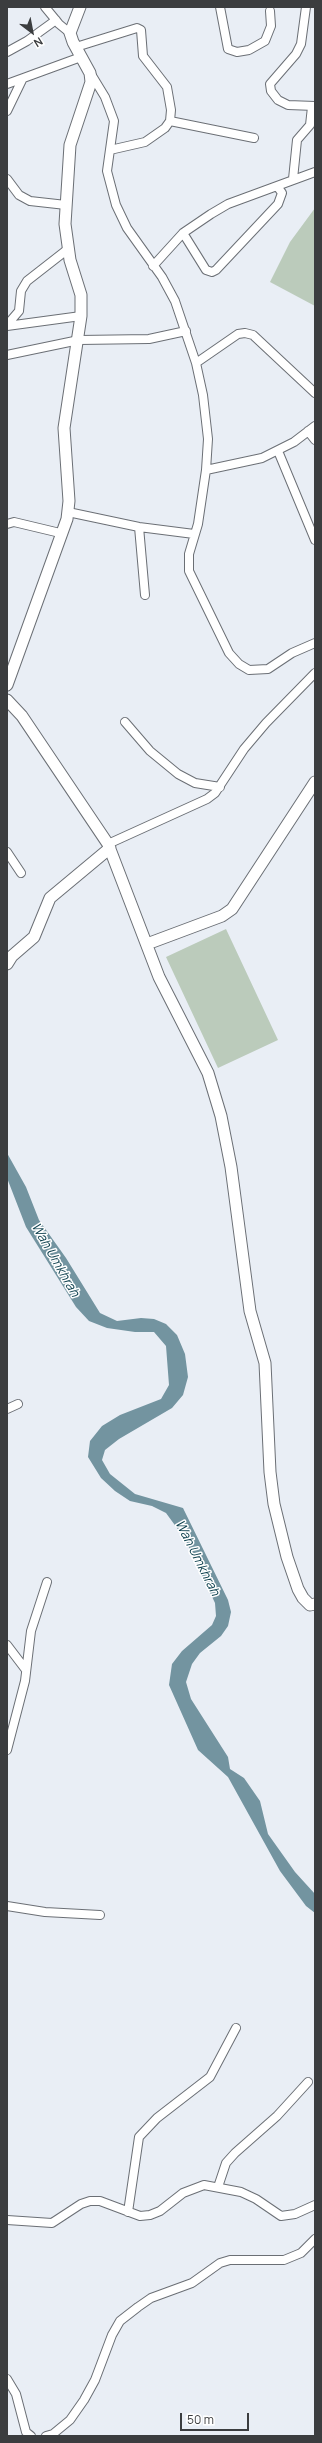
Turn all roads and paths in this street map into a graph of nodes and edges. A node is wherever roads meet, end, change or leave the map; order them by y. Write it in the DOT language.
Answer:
graph roads {
  1 [pos="45,7"];
  2 [pos="80,7"];
  3 [pos="220,7"];
  4 [pos="306,7"];
  5 [pos="270,11"];
  6 [pos="56,20"];
  7 [pos="70,32"];
  8 [pos="76,47"];
  9 [pos="7,52"];
  10 [pos="81,57"];
  11 [pos="90,73"];
  12 [pos="22,80"];
  13 [pos="7,84"];
  14 [pos="313,106"];
  15 [pos="7,111"];
  16 [pos="170,121"];
  17 [pos="254,138"];
  18 [pos="110,150"];
  19 [pos="315,172"];
  20 [pos="7,179"];
  21 [pos="293,179"];
  22 [pos="277,186"];
  23 [pos="66,205"];
  24 [pos="183,233"];
  25 [pos="68,249"];
  26 [pos="153,266"];
  27 [pos="81,316"];
  28 [pos="7,325"];
  29 [pos="186,331"];
  30 [pos="79,340"];
  31 [pos="7,355"];
  32 [pos="196,363"];
  33 [pos="315,393"];
  34 [pos="315,426"];
  35 [pos="308,432"];
  36 [pos="315,440"];
  37 [pos="278,451"];
  38 [pos="206,470"];
  39 [pos="68,512"];
  40 [pos="9,521"];
  41 [pos="139,527"];
  42 [pos="60,533"];
  43 [pos="194,534"];
  44 [pos="315,540"];
  45 [pos="145,595"];
  46 [pos="315,643"];
  47 [pos="315,673"];
  48 [pos="7,685"];
  49 [pos="7,700"];
  50 [pos="124,722"];
  51 [pos="315,782"];
  52 [pos="220,787"];
  53 [pos="109,846"];
  54 [pos="7,852"];
  55 [pos="21,873"];
  56 [pos="148,944"];
  57 [pos="7,964"];
  58 [pos="18,1404"];
  59 [pos="7,1409"];
  60 [pos="47,1582"];
  61 [pos="315,1604"];
  62 [pos="7,1645"];
  63 [pos="26,1670"];
  64 [pos="7,1750"];
  65 [pos="7,1906"];
  66 [pos="100,1915"];
  67 [pos="236,2028"];
  68 [pos="308,2082"];
  69 [pos="218,2186"];
  70 [pos="315,2205"];
  71 [pos="128,2212"];
  72 [pos="7,2220"];
  73 [pos="315,2239"];
  74 [pos="7,2379"];
  75 [pos="31,2436"];
  76 [pos="46,2436"];
  1 -- 6 [label="street"];
  2 -- 7 [label="street"];
  3 -- 5 [label="street"];
  4 -- 14 [label="street"];
  6 -- 7 [label="street"];
  6 -- 9 [label="street"];
  7 -- 8 [label="street"];
  8 -- 10 [label="street"];
  8 -- 16 [label="street"];
  10 -- 11 [label="street"];
  10 -- 12 [label="street"];
  11 -- 18 [label="street"];
  11 -- 23 [label="street"];
  12 -- 13 [label="street"];
  12 -- 15 [label="street"];
  14 -- 21 [label="street"];
  16 -- 17 [label="street"];
  16 -- 18 [label="street"];
  18 -- 26 [label="street"];
  19 -- 21 [label="street"];
  20 -- 23 [label="street"];
  21 -- 22 [label="street"];
  22 -- 24 [label="street"];
  22 -- 24 [label="street"];
  23 -- 25 [label="street"];
  24 -- 26 [label="street"];
  25 -- 27 [label="street"];
  25 -- 28 [label="street"];
  26 -- 29 [label="street"];
  27 -- 28 [label="street"];
  27 -- 30 [label="street"];
  29 -- 30 [label="street"];
  29 -- 32 [label="street"];
  30 -- 31 [label="street"];
  30 -- 39 [label="street"];
  32 -- 33 [label="street"];
  32 -- 38 [label="street"];
  34 -- 35 [label="street"];
  35 -- 36 [label="street"];
  35 -- 37 [label="street"];
  37 -- 38 [label="street"];
  37 -- 44 [label="street"];
  38 -- 43 [label="street"];
  39 -- 41 [label="street"];
  39 -- 42 [label="street"];
  40 -- 42 [label="street"];
  41 -- 43 [label="street"];
  41 -- 45 [label="street"];
  42 -- 48 [label="street"];
  43 -- 46 [label="street"];
  47 -- 52 [label="street"];
  49 -- 53 [label="street"];
  50 -- 52 [label="street"];
  51 -- 56 [label="street"];
  52 -- 53 [label="street"];
  53 -- 56 [label="street"];
  53 -- 57 [label="street"];
  54 -- 55 [label="street"];
  56 -- 61 [label="street"];
  58 -- 59 [label="street"];
  60 -- 63 [label="street"];
  62 -- 63 [label="street"];
  63 -- 64 [label="street"];
  65 -- 66 [label="street"];
  67 -- 71 [label="street"];
  68 -- 69 [label="street"];
  69 -- 70 [label="street"];
  69 -- 71 [label="street"];
  71 -- 72 [label="street"];
  73 -- 76 [label="street"];
  74 -- 75 [label="street"];
}
